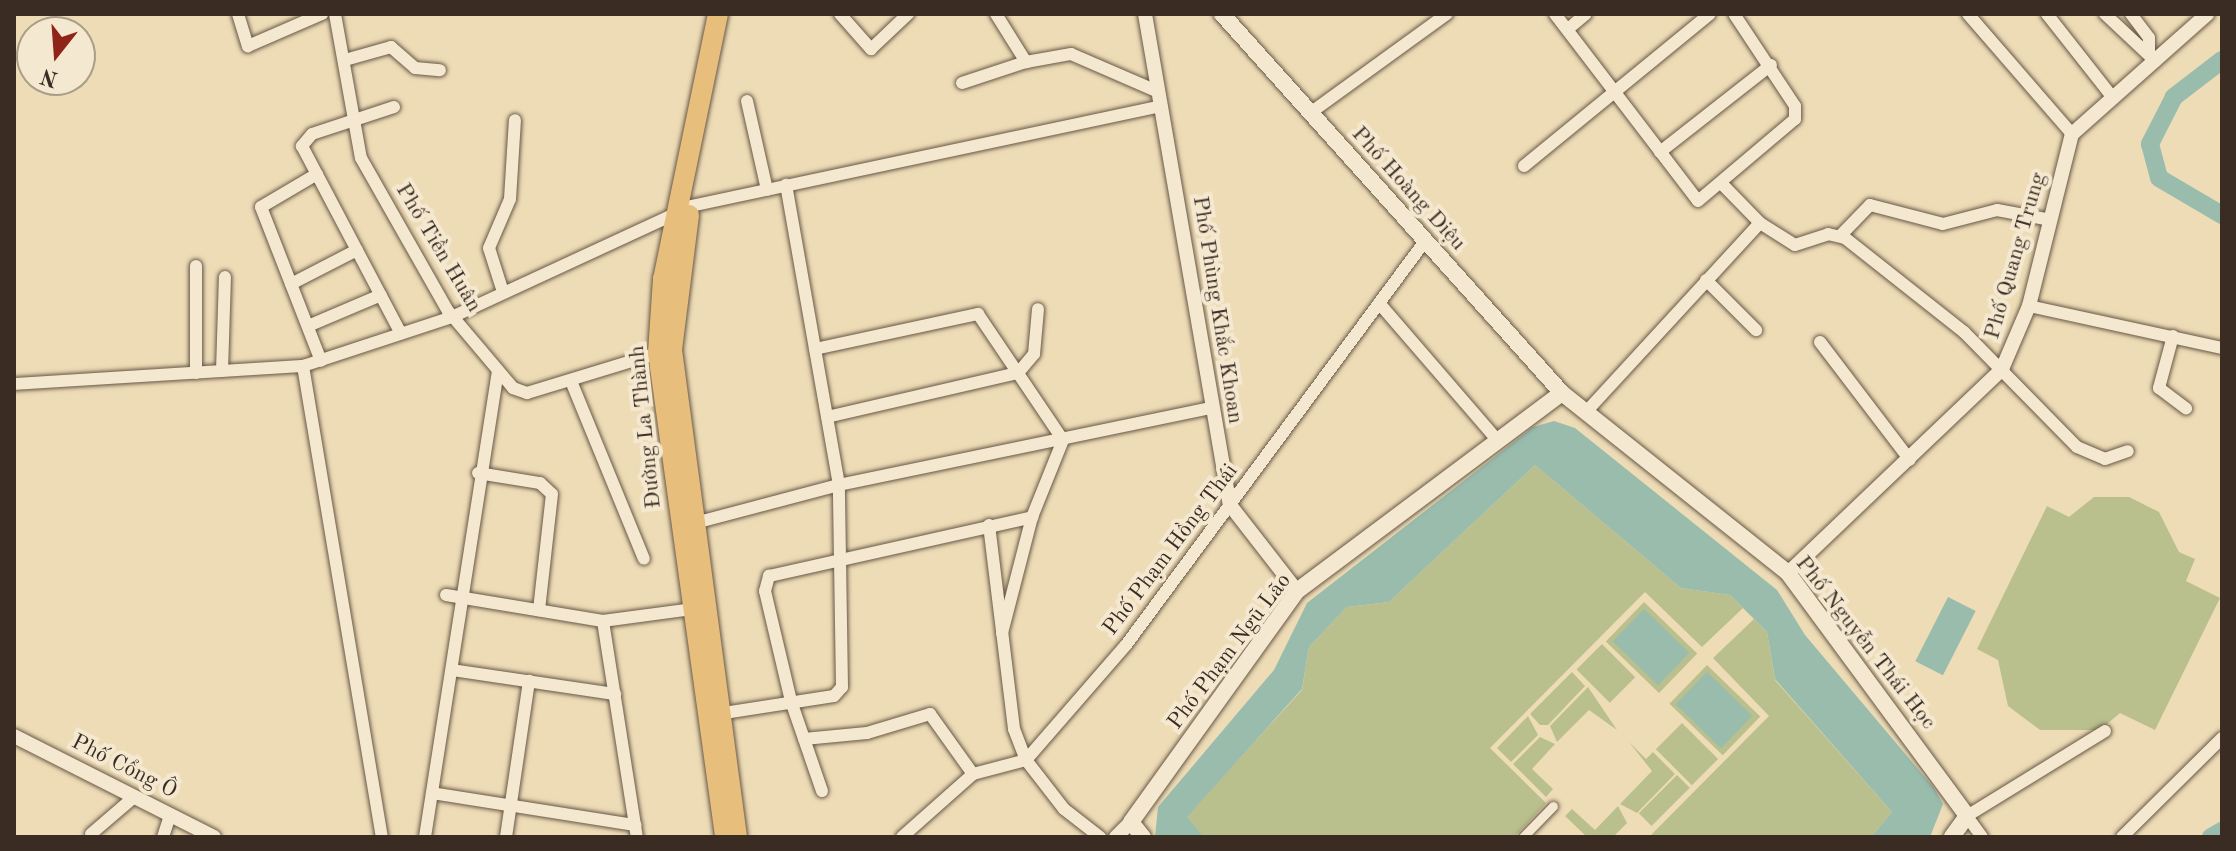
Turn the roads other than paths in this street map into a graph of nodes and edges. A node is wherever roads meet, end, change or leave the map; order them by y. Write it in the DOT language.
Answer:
graph roads {
  1 [pos="238,14"];
  2 [pos="322,14"];
  3 [pos="335,14"];
  4 [pos="718,14"];
  5 [pos="731,14"];
  6 [pos="840,14"];
  7 [pos="908,14"];
  8 [pos="996,14"];
  9 [pos="1145,14"];
  10 [pos="1222,14"];
  11 [pos="1447,14"];
  12 [pos="1555,14"];
  13 [pos="1586,14"];
  14 [pos="1710,14"];
  15 [pos="1734,14"];
  16 [pos="1968,14"];
  17 [pos="2047,14"];
  18 [pos="2105,14"];
  19 [pos="2131,14"];
  20 [pos="2207,14"];
  21 [pos="1568,29"];
  22 [pos="2152,56"];
  23 [pos="345,60"];
  24 [pos="1026,62"];
  25 [pos="1771,65"];
  26 [pos="440,70"];
  27 [pos="962,83"];
  28 [pos="1612,92"];
  29 [pos="2113,98"];
  30 [pos="1160,99"];
  31 [pos="747,101"];
  32 [pos="394,107"];
  33 [pos="1310,113"];
  34 [pos="515,120"];
  35 [pos="351,124"];
  36 [pos="2072,134"];
  37 [pos="1660,152"];
  38 [pos="1524,166"];
  39 [pos="317,174"];
  40 [pos="1722,184"];
  41 [pos="786,185"];
  42 [pos="767,190"];
  43 [pos="683,210"];
  44 [pos="2051,220"];
  45 [pos="1760,223"];
  46 [pos="1840,236"];
  47 [pos="1425,241"];
  48 [pos="357,250"];
  49 [pos="196,266"];
  50 [pos="225,277"];
  51 [pos="1706,280"];
  52 [pos="291,284"];
  53 [pos="503,292"];
  54 [pos="381,295"];
  55 [pos="1379,303"];
  56 [pos="2029,306"];
  57 [pos="1038,309"];
  58 [pos="452,317"];
  59 [pos="308,326"];
  60 [pos="1756,330"];
  61 [pos="401,334"];
  62 [pos="2173,336"];
  63 [pos="1820,342"];
  64 [pos="2222,348"];
  65 [pos="815,349"];
  66 [pos="658,353"];
  67 [pos="321,361"];
  68 [pos="303,366"];
  69 [pos="2002,369"];
  70 [pos="222,371"];
  71 [pos="498,371"];
  72 [pos="196,373"];
  73 [pos="1018,373"];
  74 [pos="571,381"];
  75 [pos="14,384"];
  76 [pos="1562,393"];
  77 [pos="1210,408"];
  78 [pos="2186,408"];
  79 [pos="1586,412"];
  80 [pos="827,417"];
  81 [pos="1063,440"];
  82 [pos="1498,441"];
  83 [pos="2128,451"];
  84 [pos="1910,460"];
  85 [pos="478,473"];
  86 [pos="839,485"];
  87 [pos="1230,505"];
  88 [pos="1032,517"];
  89 [pos="695,523"];
  90 [pos="989,525"];
  91 [pos="844,557"];
  92 [pos="644,559"];
  93 [pos="1788,573"];
  94 [pos="1297,591"];
  95 [pos="446,595"];
  96 [pos="461,597"];
  97 [pos="693,609"];
  98 [pos="539,610"];
  99 [pos="603,621"];
  100 [pos="1002,633"];
  101 [pos="452,670"];
  102 [pos="529,681"];
  103 [pos="615,694"];
  104 [pos="792,704"];
  105 [pos="724,713"];
  106 [pos="2105,731"];
  107 [pos="14,736"];
  108 [pos="2222,738"];
  109 [pos="804,739"];
  110 [pos="1026,760"];
  111 [pos="973,774"];
  112 [pos="822,791"];
  113 [pos="432,793"];
  114 [pos="134,797"];
  115 [pos="511,805"];
  116 [pos="1553,806"];
  117 [pos="170,815"];
  118 [pos="1967,816"];
  119 [pos="1131,822"];
  120 [pos="636,831"];
  121 [pos="91,834"];
  122 [pos="163,837"];
  123 [pos="214,837"];
  124 [pos="382,837"];
  125 [pos="425,837"];
  126 [pos="506,837"];
  127 [pos="725,837"];
  128 [pos="737,837"];
  129 [pos="902,837"];
  130 [pos="1100,837"];
  131 [pos="1116,837"];
  132 [pos="1143,837"];
  133 [pos="1523,837"];
  134 [pos="1952,837"];
  135 [pos="1982,837"];
  136 [pos="2122,837"];
  1 -- 2 [label="street"];
  3 -- 23 [label="street, Phố Tiền Huân"];
  4 -- 43 [label="highway, Đường La Thành"];
  5 -- 43 [label="highway, Đường La Thành"];
  6 -- 7 [label="street"];
  8 -- 24 [label="street"];
  9 -- 30 [label="street, Phố Phùng Khắc Khoan"];
  10 -- 33 [label="main road, Phố Hoàng Diệu"];
  11 -- 33 [label="street"];
  12 -- 21 [label="street"];
  13 -- 21 [label="street"];
  14 -- 28 [label="street"];
  15 -- 25 [label="street"];
  16 -- 36 [label="street"];
  17 -- 29 [label="street"];
  18 -- 22 [label="street"];
  19 -- 22 [label="street"];
  20 -- 22 [label="street"];
  21 -- 28 [label="street"];
  22 -- 29 [label="street"];
  23 -- 26 [label="street"];
  23 -- 35 [label="street, Phố Tiền Huân"];
  24 -- 27 [label="street"];
  24 -- 30 [label="street"];
  25 -- 37 [label="street"];
  25 -- 40 [label="street"];
  28 -- 37 [label="street"];
  28 -- 38 [label="street"];
  29 -- 36 [label="street"];
  30 -- 41 [label="street"];
  30 -- 77 [label="street, Phố Phùng Khắc Khoan"];
  31 -- 42 [label="street"];
  32 -- 35 [label="street"];
  33 -- 47 [label="main road, Phố Hoàng Diệu"];
  34 -- 53 [label="street"];
  35 -- 39 [label="street"];
  35 -- 58 [label="street, Phố Tiền Huân"];
  36 -- 44 [label="street, Phố Quang Trung"];
  37 -- 40 [label="street"];
  39 -- 48 [label="street"];
  39 -- 52 [label="street"];
  40 -- 45 [label="street"];
  41 -- 42 [label="street"];
  41 -- 65 [label="street"];
  42 -- 43 [label="street"];
  43 -- 53 [label="street"];
  43 -- 66 [label="highway, Đường La Thành"];
  43 -- 89 [label="highway, Đường La Thành"];
  44 -- 46 [label="street"];
  44 -- 56 [label="street, Phố Quang Trung"];
  45 -- 46 [label="street"];
  45 -- 51 [label="street"];
  46 -- 69 [label="street"];
  47 -- 55 [label="street, Phố Phạm Hồng Thái"];
  47 -- 76 [label="main road, Phố Hoàng Diệu"];
  48 -- 52 [label="street"];
  48 -- 54 [label="street"];
  49 -- 72 [label="street"];
  50 -- 70 [label="street"];
  51 -- 60 [label="street"];
  51 -- 79 [label="street"];
  52 -- 59 [label="street"];
  53 -- 58 [label="street"];
  54 -- 59 [label="street"];
  54 -- 61 [label="street"];
  55 -- 82 [label="street"];
  55 -- 87 [label="street, Phố Phạm Hồng Thái"];
  56 -- 62 [label="street"];
  56 -- 69 [label="street, Phố Quang Trung"];
  57 -- 73 [label="street"];
  58 -- 61 [label="street"];
  58 -- 71 [label="street, Phố Tiền Huân"];
  59 -- 67 [label="street"];
  61 -- 67 [label="street"];
  62 -- 64 [label="street"];
  62 -- 78 [label="street"];
  63 -- 84 [label="street"];
  65 -- 73 [label="street"];
  65 -- 80 [label="street"];
  66 -- 74 [label="street, Phố Tiền Huân"];
  66 -- 97 [label="highway, Đường La Thành"];
  67 -- 68 [label="street"];
  68 -- 70 [label="street"];
  68 -- 124 [label="street"];
  69 -- 83 [label="street"];
  69 -- 84 [label="street, Phố Quang Trung"];
  70 -- 72 [label="street"];
  71 -- 74 [label="street, Phố Tiền Huân"];
  71 -- 85 [label="street"];
  72 -- 75 [label="street"];
  73 -- 80 [label="street"];
  73 -- 81 [label="street"];
  74 -- 92 [label="street"];
  76 -- 79 [label="main road, Phố Nguyễn Thái Học"];
  76 -- 82 [label="main road, Phố Phạm Ngũ Lão"];
  77 -- 81 [label="street"];
  77 -- 87 [label="street, Phố Phùng Khắc Khoan"];
  79 -- 93 [label="main road, Phố Nguyễn Thái Học"];
  80 -- 86 [label="street"];
  81 -- 86 [label="street"];
  81 -- 88 [label="street"];
  82 -- 94 [label="main road, Phố Phạm Ngũ Lão"];
  84 -- 93 [label="street, Phố Quang Trung"];
  85 -- 96 [label="street"];
  85 -- 98 [label="street"];
  86 -- 89 [label="street"];
  86 -- 91 [label="street"];
  87 -- 94 [label="street, Phố Phùng Khắc Khoan"];
  87 -- 110 [label="street, Phố Phạm Hồng Thái"];
  88 -- 90 [label="street"];
  88 -- 100 [label="street"];
  89 -- 105 [label="highway, Đường La Thành"];
  90 -- 91 [label="street"];
  90 -- 100 [label="street"];
  91 -- 104 [label="street"];
  91 -- 104 [label="street"];
  93 -- 118 [label="main road, Phố Nguyễn Thái Học"];
  94 -- 119 [label="main road, Phố Phạm Ngũ Lão"];
  95 -- 96 [label="street"];
  96 -- 98 [label="street"];
  96 -- 101 [label="street"];
  97 -- 99 [label="street"];
  97 -- 127 [label="highway, Đường La Thành"];
  98 -- 99 [label="street"];
  99 -- 103 [label="street"];
  100 -- 110 [label="street"];
  101 -- 102 [label="street"];
  101 -- 113 [label="street"];
  102 -- 103 [label="street"];
  102 -- 115 [label="street"];
  103 -- 120 [label="street"];
  104 -- 105 [label="street"];
  104 -- 109 [label="street"];
  105 -- 128 [label="highway, Đường La Thành"];
  106 -- 118 [label="street"];
  107 -- 114 [label="street, Phố Cổng Ô"];
  108 -- 136 [label="street"];
  109 -- 111 [label="street"];
  109 -- 112 [label="street"];
  110 -- 111 [label="street"];
  110 -- 130 [label="street"];
  111 -- 129 [label="street"];
  113 -- 115 [label="street"];
  113 -- 125 [label="street"];
  114 -- 117 [label="street, Phố Cổng Ô"];
  114 -- 121 [label="street"];
  115 -- 120 [label="street"];
  115 -- 126 [label="street"];
  116 -- 133 [label="street"];
  117 -- 122 [label="street"];
  117 -- 123 [label="street, Phố Cổng Ô"];
  118 -- 134 [label="main road"];
  118 -- 135 [label="street"];
  119 -- 131 [label="street"];
  119 -- 132 [label="main road"];
}
